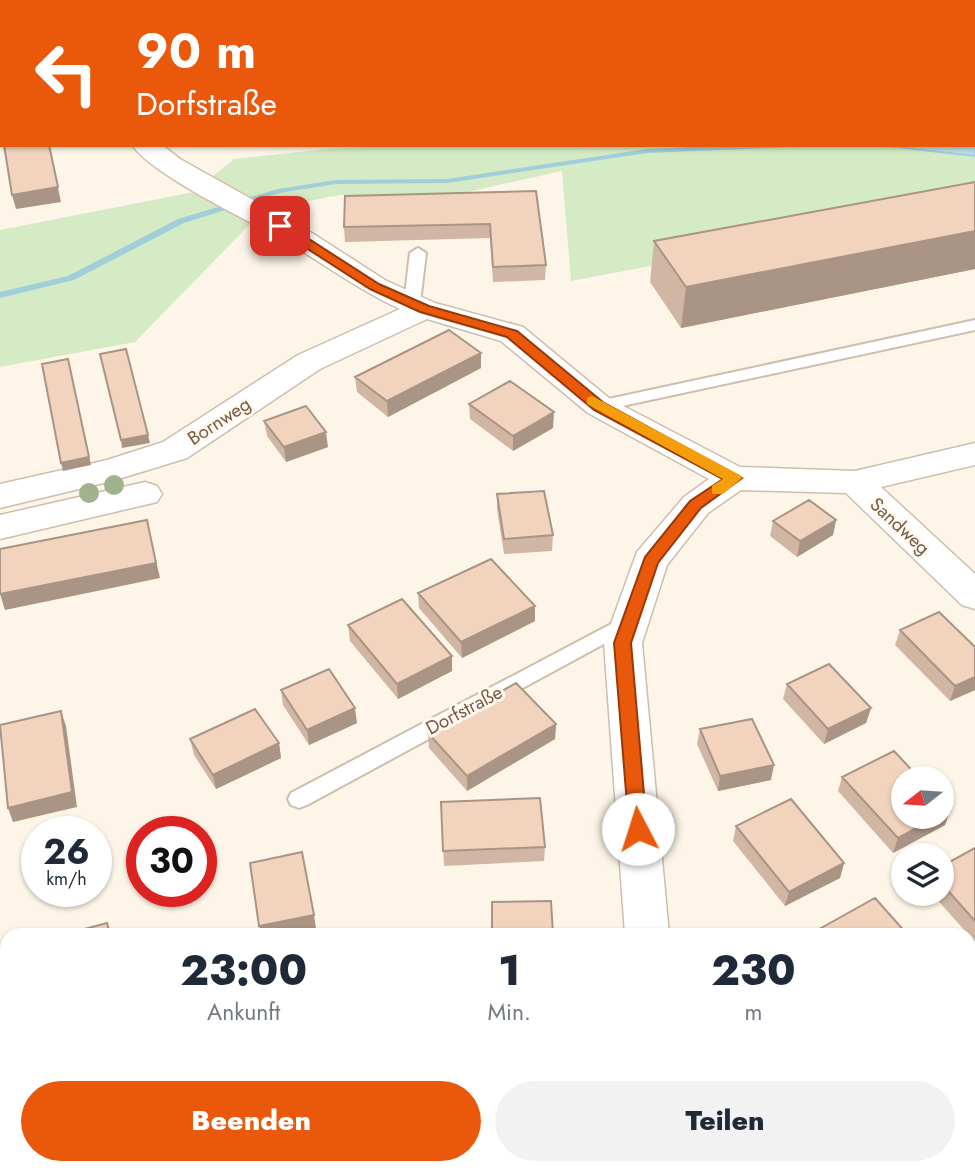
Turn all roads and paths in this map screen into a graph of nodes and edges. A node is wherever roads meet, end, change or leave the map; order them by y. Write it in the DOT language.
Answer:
graph roads {
  1 [pos="148,147"];
  2 [pos="418,253"];
  3 [pos="418,306"];
  4 [pos="975,324"];
  5 [pos="599,407"];
  6 [pos="975,454"];
  7 [pos="734,478"];
  8 [pos="855,482"];
  9 [pos="145,494"];
  10 [pos="0,496"];
  11 [pos="0,527"];
  12 [pos="975,596"];
  13 [pos="630,621"];
  14 [pos="299,799"];
  15 [pos="647,928"];
  1 -- 3 [label="street"];
  2 -- 3 [label="lane"];
  3 -- 5 [label="street"];
  3 -- 10 [label="street, Bornweg"];
  4 -- 5 [label="lane"];
  5 -- 7 [label="street"];
  6 -- 8 [label="street, Sandweg"];
  7 -- 8 [label="street"];
  7 -- 13 [label="street"];
  8 -- 12 [label="street, Sandweg"];
  9 -- 11 [label="street"];
  13 -- 14 [label="lane, Dorfstraße"];
  13 -- 15 [label="street"];
}
